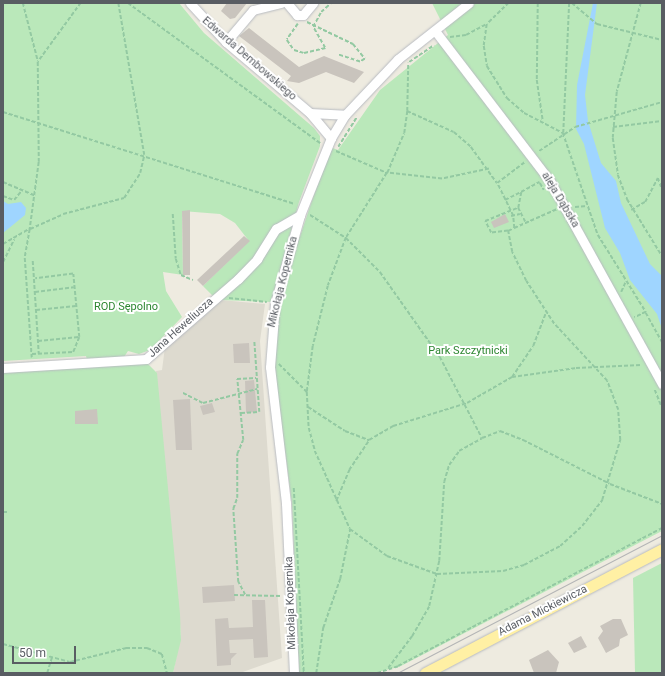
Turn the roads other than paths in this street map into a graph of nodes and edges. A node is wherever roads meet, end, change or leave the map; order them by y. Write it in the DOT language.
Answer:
graph roads {
  1 [pos="190,3"];
  2 [pos="281,3"];
  3 [pos="288,3"];
  4 [pos="312,3"];
  5 [pos="469,3"];
  6 [pos="263,4"];
  7 [pos="438,35"];
  8 [pos="226,42"];
  9 [pos="310,113"];
  10 [pos="345,115"];
  11 [pos="331,138"];
  12 [pos="305,210"];
  13 [pos="3,368"];
  14 [pos="662,384"];
  15 [pos="662,549"];
  16 [pos="294,673"];
  17 [pos="425,673"];
  1 -- 8 [label="street, Edwarda Dembowskiego"];
  2 -- 6 [label="street"];
  3 -- 4 [label="street"];
  5 -- 7 [label="street, Mikołaja Kopernika"];
  6 -- 8 [label="street"];
  7 -- 10 [label="street, Mikołaja Kopernika"];
  7 -- 14 [label="street, aleja Dąbska"];
  8 -- 9 [label="street, Edwarda Dembowskiego"];
  9 -- 10 [label="street"];
  9 -- 11 [label="street, Edwarda Dembowskiego"];
  10 -- 11 [label="street, Mikołaja Kopernika"];
  11 -- 12 [label="street, Mikołaja Kopernika"];
  12 -- 13 [label="street, Jana Heweliusza"];
  12 -- 16 [label="street, Mikołaja Kopernika"];
  15 -- 17 [label="main road, Adama Mickiewicza"];
}
